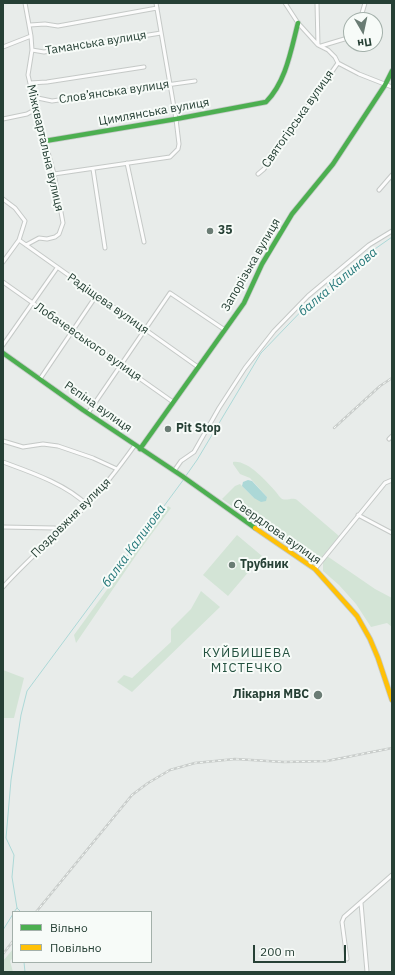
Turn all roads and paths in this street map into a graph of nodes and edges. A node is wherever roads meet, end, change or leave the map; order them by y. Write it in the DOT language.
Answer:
graph roads {
  1 [pos="25,3"];
  2 [pos="156,3"];
  3 [pos="286,3"];
  4 [pos="317,3"];
  5 [pos="157,8"];
  6 [pos="298,23"];
  7 [pos="30,25"];
  8 [pos="161,33"];
  9 [pos="31,36"];
  10 [pos="343,39"];
  11 [pos="319,45"];
  12 [pos="3,47"];
  13 [pos="32,50"];
  14 [pos="338,63"];
  15 [pos="144,67"];
  16 [pos="392,71"];
  17 [pos="195,81"];
  18 [pos="30,83"];
  19 [pos="170,84"];
  20 [pos="385,85"];
  21 [pos="392,87"];
  22 [pos="33,97"];
  23 [pos="36,109"];
  24 [pos="3,119"];
  25 [pos="176,119"];
  26 [pos="45,141"];
  27 [pos="127,163"];
  28 [pos="93,169"];
  29 [pos="54,174"];
  30 [pos="258,174"];
  31 [pos="392,175"];
  32 [pos="379,190"];
  33 [pos="3,199"];
  34 [pos="392,230"];
  35 [pos="19,240"];
  36 [pos="144,242"];
  37 [pos="26,245"];
  38 [pos="105,248"];
  39 [pos="3,262"];
  40 [pos="57,268"];
  41 [pos="3,282"];
  42 [pos="96,296"];
  43 [pos="33,303"];
  44 [pos="146,330"];
  45 [pos="225,330"];
  46 [pos="72,331"];
  47 [pos="3,345"];
  48 [pos="3,353"];
  49 [pos="121,365"];
  50 [pos="198,367"];
  51 [pos="40,379"];
  52 [pos="173,402"];
  53 [pos="88,413"];
  54 [pos="392,436"];
  55 [pos="389,439"];
  56 [pos="3,441"];
  57 [pos="135,445"];
  58 [pos="140,448"];
  59 [pos="3,462"];
  60 [pos="117,469"];
  61 [pos="174,471"];
  62 [pos="182,476"];
  63 [pos="392,480"];
  64 [pos="87,505"];
  65 [pos="358,515"];
  66 [pos="3,527"];
  67 [pos="61,530"];
  68 [pos="392,533"];
  69 [pos="314,569"];
  70 [pos="3,587"];
  71 [pos="392,700"];
  72 [pos="392,875"];
  73 [pos="360,903"];
  74 [pos="347,959"];
  75 [pos="367,972"];
  1 -- 7 [label="street, Міжквартальна вулиця"];
  2 -- 5 [label="street"];
  3 -- 6 [label="street"];
  4 -- 11 [label="street"];
  5 -- 7 [label="street"];
  5 -- 8 [label="street"];
  6 -- 11 [label="street"];
  6 -- 25 [label="street, Цимлянська вулиця"];
  7 -- 9 [label="street, Міжквартальна вулиця"];
  8 -- 13 [label="street, Таманська вулиця"];
  8 -- 19 [label="street"];
  9 -- 12 [label="street, Таманська вулиця"];
  9 -- 13 [label="street, Міжквартальна вулиця"];
  10 -- 11 [label="street"];
  11 -- 14 [label="street"];
  13 -- 18 [label="street, Міжквартальна вулиця"];
  14 -- 20 [label="street"];
  14 -- 30 [label="street, Святогірська вулиця"];
  15 -- 18 [label="street"];
  16 -- 20 [label="street, Запорізька вулиця"];
  17 -- 19 [label="street, Слов’янська вулиця"];
  18 -- 22 [label="street, Міжквартальна вулиця"];
  19 -- 22 [label="street, Слов’янська вулиця"];
  19 -- 25 [label="street"];
  20 -- 21 [label="street"];
  20 -- 45 [label="street, Запорізька вулиця"];
  22 -- 23 [label="street, Міжквартальна вулиця"];
  23 -- 24 [label="street"];
  23 -- 26 [label="street, Міжквартальна вулиця"];
  25 -- 26 [label="street, Цимлянська вулиця"];
  25 -- 27 [label="street"];
  26 -- 29 [label="street, Міжквартальна вулиця"];
  27 -- 28 [label="street"];
  27 -- 36 [label="street"];
  28 -- 29 [label="street"];
  28 -- 38 [label="street"];
  29 -- 37 [label="street, Міжквартальна вулиця"];
  31 -- 32 [label="street"];
  33 -- 35 [label="street"];
  34 -- 61 [label="street"];
  35 -- 37 [label="street, Радіщева вулиця"];
  35 -- 39 [label="street"];
  37 -- 40 [label="street, Радіщева вулиця"];
  40 -- 42 [label="street, Радіщева вулиця"];
  40 -- 43 [label="street"];
  41 -- 43 [label="street, Лобачевського вулиця"];
  42 -- 44 [label="street, Радіщева вулиця"];
  42 -- 46 [label="street"];
  43 -- 46 [label="street, Лобачевського вулиця"];
  43 -- 47 [label="street"];
  44 -- 45 [label="street"];
  44 -- 49 [label="street"];
  44 -- 50 [label="street, Радіщева вулиця"];
  45 -- 50 [label="street, Запорізька вулиця"];
  46 -- 49 [label="street, Лобачевського вулиця"];
  46 -- 51 [label="street"];
  48 -- 51 [label="street, Рєпіна вулиця"];
  49 -- 52 [label="street, Лобачевського вулиця"];
  49 -- 53 [label="street"];
  50 -- 52 [label="street, Запорізька вулиця"];
  51 -- 53 [label="street, Рєпіна вулиця"];
  52 -- 58 [label="street, Запорізька вулиця"];
  53 -- 57 [label="street, Рєпіна вулиця"];
  54 -- 55 [label="street"];
  56 -- 60 [label="street"];
  57 -- 58 [label="street, Рєпіна вулиця"];
  57 -- 60 [label="street, Поздовжня вулиця"];
  58 -- 61 [label="street, Рєпіна вулиця"];
  59 -- 64 [label="street"];
  60 -- 64 [label="street, Поздовжня вулиця"];
  61 -- 62 [label="street, Рєпіна вулиця"];
  62 -- 69 [label="street, Свердлова вулиця"];
  63 -- 65 [label="street"];
  64 -- 67 [label="street, Поздовжня вулиця"];
  65 -- 68 [label="street"];
  65 -- 69 [label="street"];
  66 -- 67 [label="street"];
  67 -- 70 [label="street, Поздовжня вулиця"];
  69 -- 71 [label="street, Свердлова вулиця"];
  72 -- 73 [label="street"];
  73 -- 74 [label="street"];
  73 -- 75 [label="street"];
}
